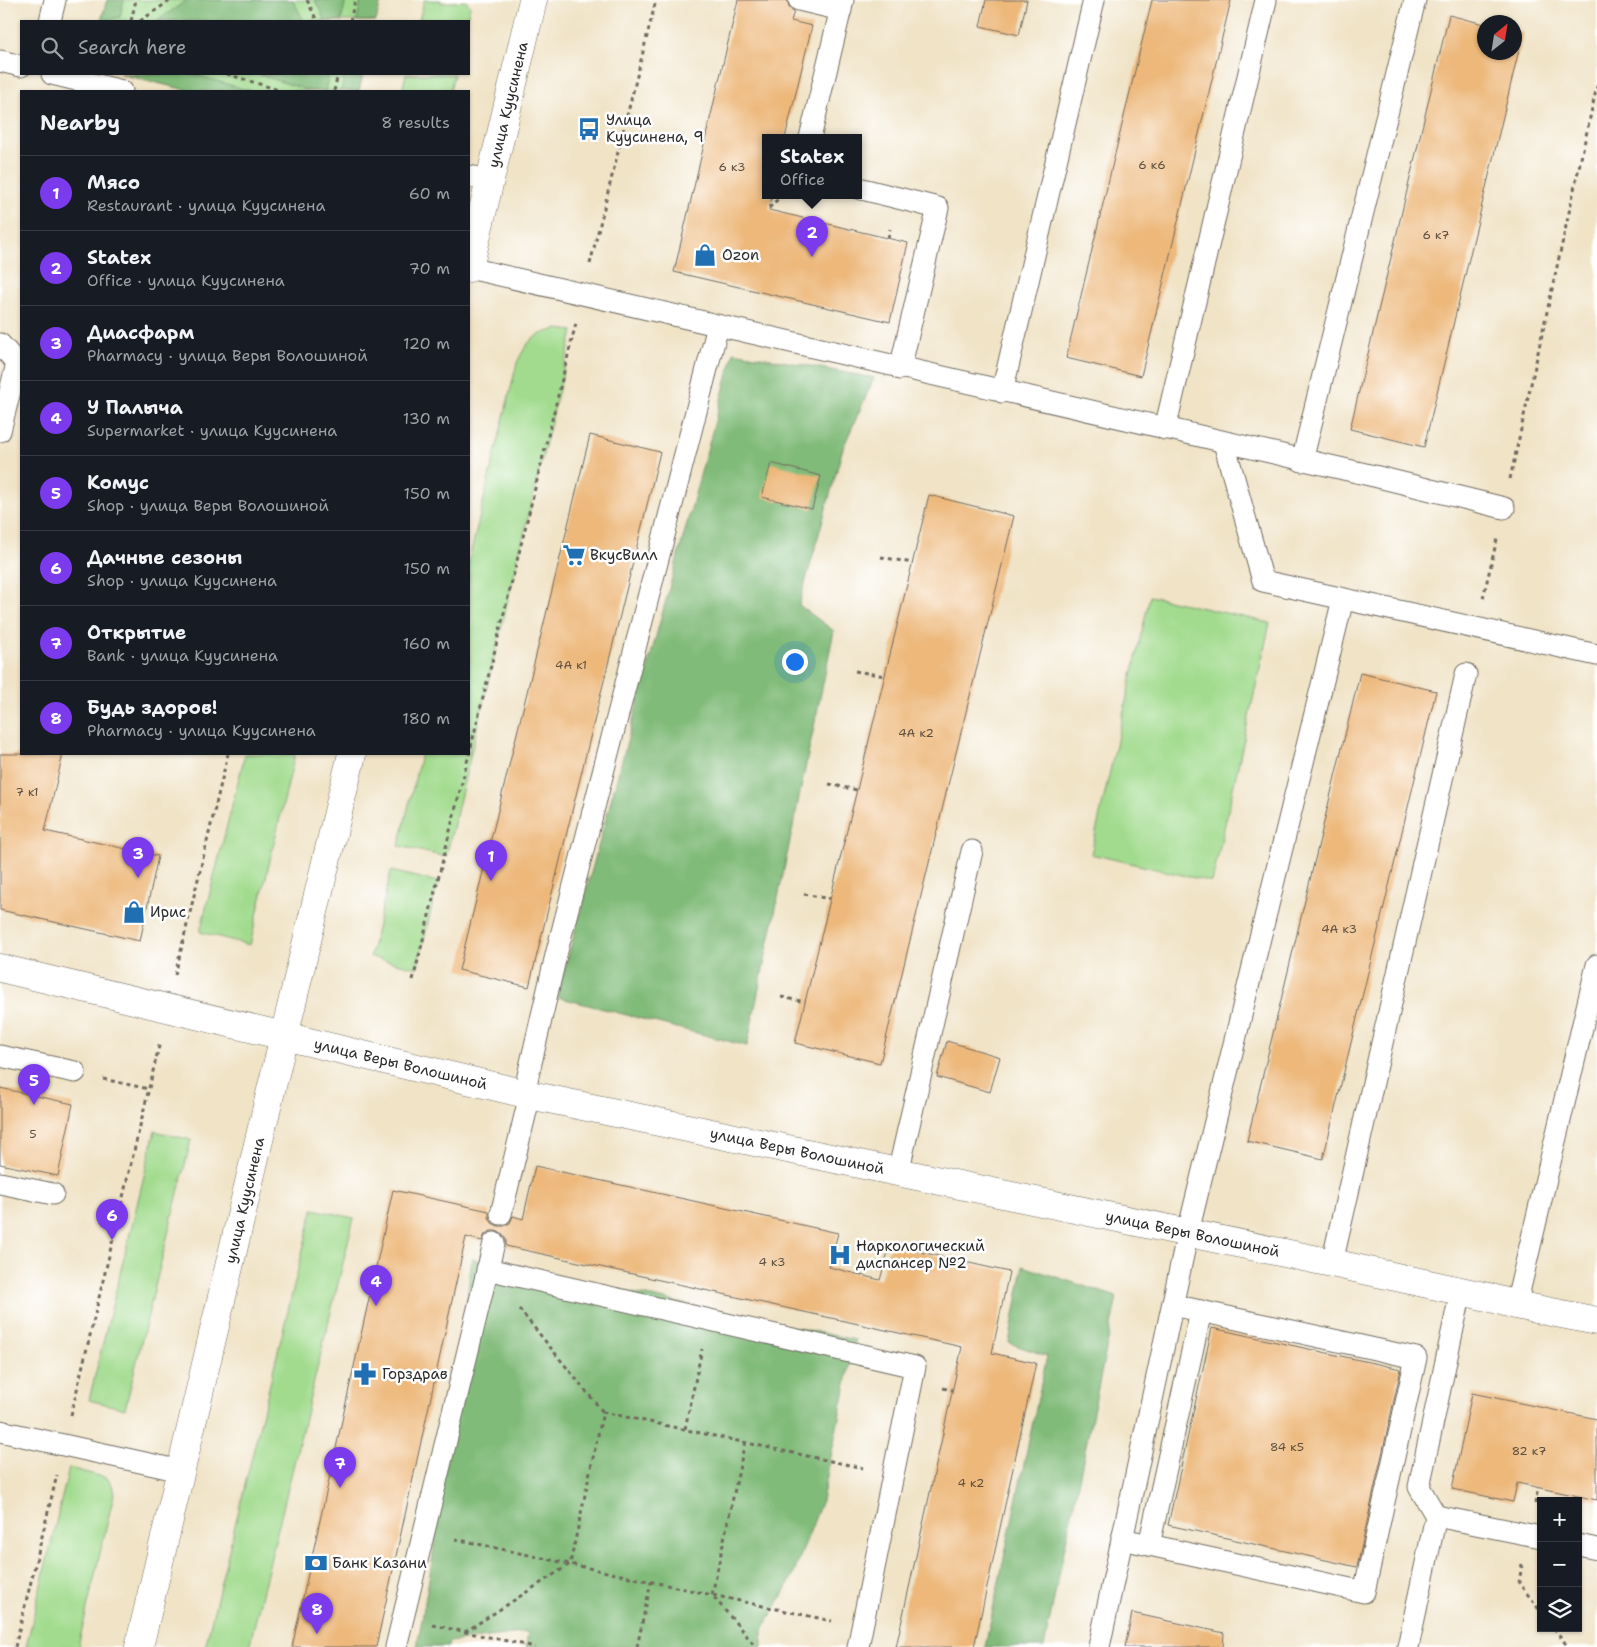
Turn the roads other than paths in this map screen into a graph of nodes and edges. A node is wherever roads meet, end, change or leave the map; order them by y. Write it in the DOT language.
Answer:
graph roads {
  1 [pos="55,0"];
  2 [pos="533,0"];
  3 [pos="798,0"];
  4 [pos="1094,0"];
  5 [pos="1266,0"];
  6 [pos="1415,0"];
  7 [pos="842,5"];
  8 [pos="50,20"];
  9 [pos="0,61"];
  10 [pos="20,66"];
  11 [pos="56,75"];
  12 [pos="118,90"];
  13 [pos="811,134"];
  14 [pos="479,178"];
  15 [pos="862,189"];
  16 [pos="470,259"];
  17 [pos="470,268"];
  18 [pos="718,326"];
  19 [pos="0,344"];
  20 [pos="900,368"];
  21 [pos="1002,392"];
  22 [pos="1165,429"];
  23 [pos="0,431"];
  24 [pos="1224,443"];
  25 [pos="1302,461"];
  26 [pos="1504,508"];
  27 [pos="1343,599"];
  28 [pos="1597,655"];
  29 [pos="1466,674"];
  30 [pos="352,755"];
  31 [pos="972,851"];
  32 [pos="1597,965"];
  33 [pos="0,968"];
  34 [pos="285,1036"];
  35 [pos="0,1056"];
  36 [pos="75,1072"];
  37 [pos="527,1094"];
  38 [pos="898,1173"];
  39 [pos="0,1183"];
  40 [pos="53,1194"];
  41 [pos="501,1214"];
  42 [pos="1188,1232"];
  43 [pos="494,1243"];
  44 [pos="1332,1263"];
  45 [pos="487,1269"];
  46 [pos="1462,1291"];
  47 [pos="1173,1304"];
  48 [pos="1516,1305"];
  49 [pos="1201,1311"];
  50 [pos="1597,1321"];
  51 [pos="0,1430"];
  52 [pos="181,1471"];
  53 [pos="1436,1516"];
  54 [pos="1535,1536"];
  55 [pos="1122,1539"];
  56 [pos="1149,1545"];
  57 [pos="1582,1546"];
  58 [pos="1597,1549"];
  59 [pos="860,1637"];
  60 [pos="139,1647"];
  61 [pos="396,1647"];
  62 [pos="1099,1647"];
  63 [pos="1408,1647"];
  1 -- 8 [label="lane"];
  2 -- 14 [label="street, улица Куусинена"];
  3 -- 7 [label="lane"];
  4 -- 21 [label="lane"];
  5 -- 22 [label="lane"];
  6 -- 25 [label="lane"];
  7 -- 13 [label="lane"];
  9 -- 10 [label="lane"];
  11 -- 12 [label="lane"];
  14 -- 16 [label="street, улица Куусинена"];
  15 -- 20 [label="lane"];
  17 -- 18 [label="lane"];
  18 -- 20 [label="lane"];
  18 -- 37 [label="lane"];
  19 -- 23 [label="lane"];
  20 -- 21 [label="lane"];
  21 -- 22 [label="lane"];
  22 -- 24 [label="lane"];
  24 -- 25 [label="lane"];
  24 -- 27 [label="lane"];
  25 -- 26 [label="lane"];
  27 -- 28 [label="lane"];
  27 -- 42 [label="lane"];
  29 -- 44 [label="lane"];
  30 -- 34 [label="street, улица Куусинена"];
  31 -- 38 [label="lane"];
  32 -- 48 [label="lane"];
  33 -- 34 [label="street, улица Веры Волошиной"];
  34 -- 37 [label="street, улица Веры Волошиной"];
  34 -- 52 [label="street, улица Куусинена"];
  35 -- 36 [label="lane"];
  37 -- 38 [label="street, улица Веры Волошиной"];
  37 -- 41 [label="lane"];
  38 -- 42 [label="street, улица Веры Волошиной"];
  39 -- 40 [label="lane"];
  42 -- 44 [label="street, улица Веры Волошиной"];
  42 -- 47 [label="lane"];
  43 -- 45 [label="lane"];
  44 -- 46 [label="street, улица Веры Волошиной"];
  45 -- 59 [label="lane"];
  45 -- 61 [label="lane"];
  46 -- 48 [label="street, улица Веры Волошиной"];
  46 -- 53 [label="lane"];
  47 -- 49 [label="lane"];
  47 -- 55 [label="lane"];
  48 -- 50 [label="street, улица Веры Волошиной"];
  49 -- 56 [label="lane"];
  49 -- 56 [label="lane"];
  51 -- 52 [label="lane"];
  52 -- 60 [label="street, улица Куусинена"];
  53 -- 54 [label="lane"];
  53 -- 63 [label="lane"];
  55 -- 56 [label="lane"];
  55 -- 62 [label="lane"];
  57 -- 58 [label="lane"];
}
